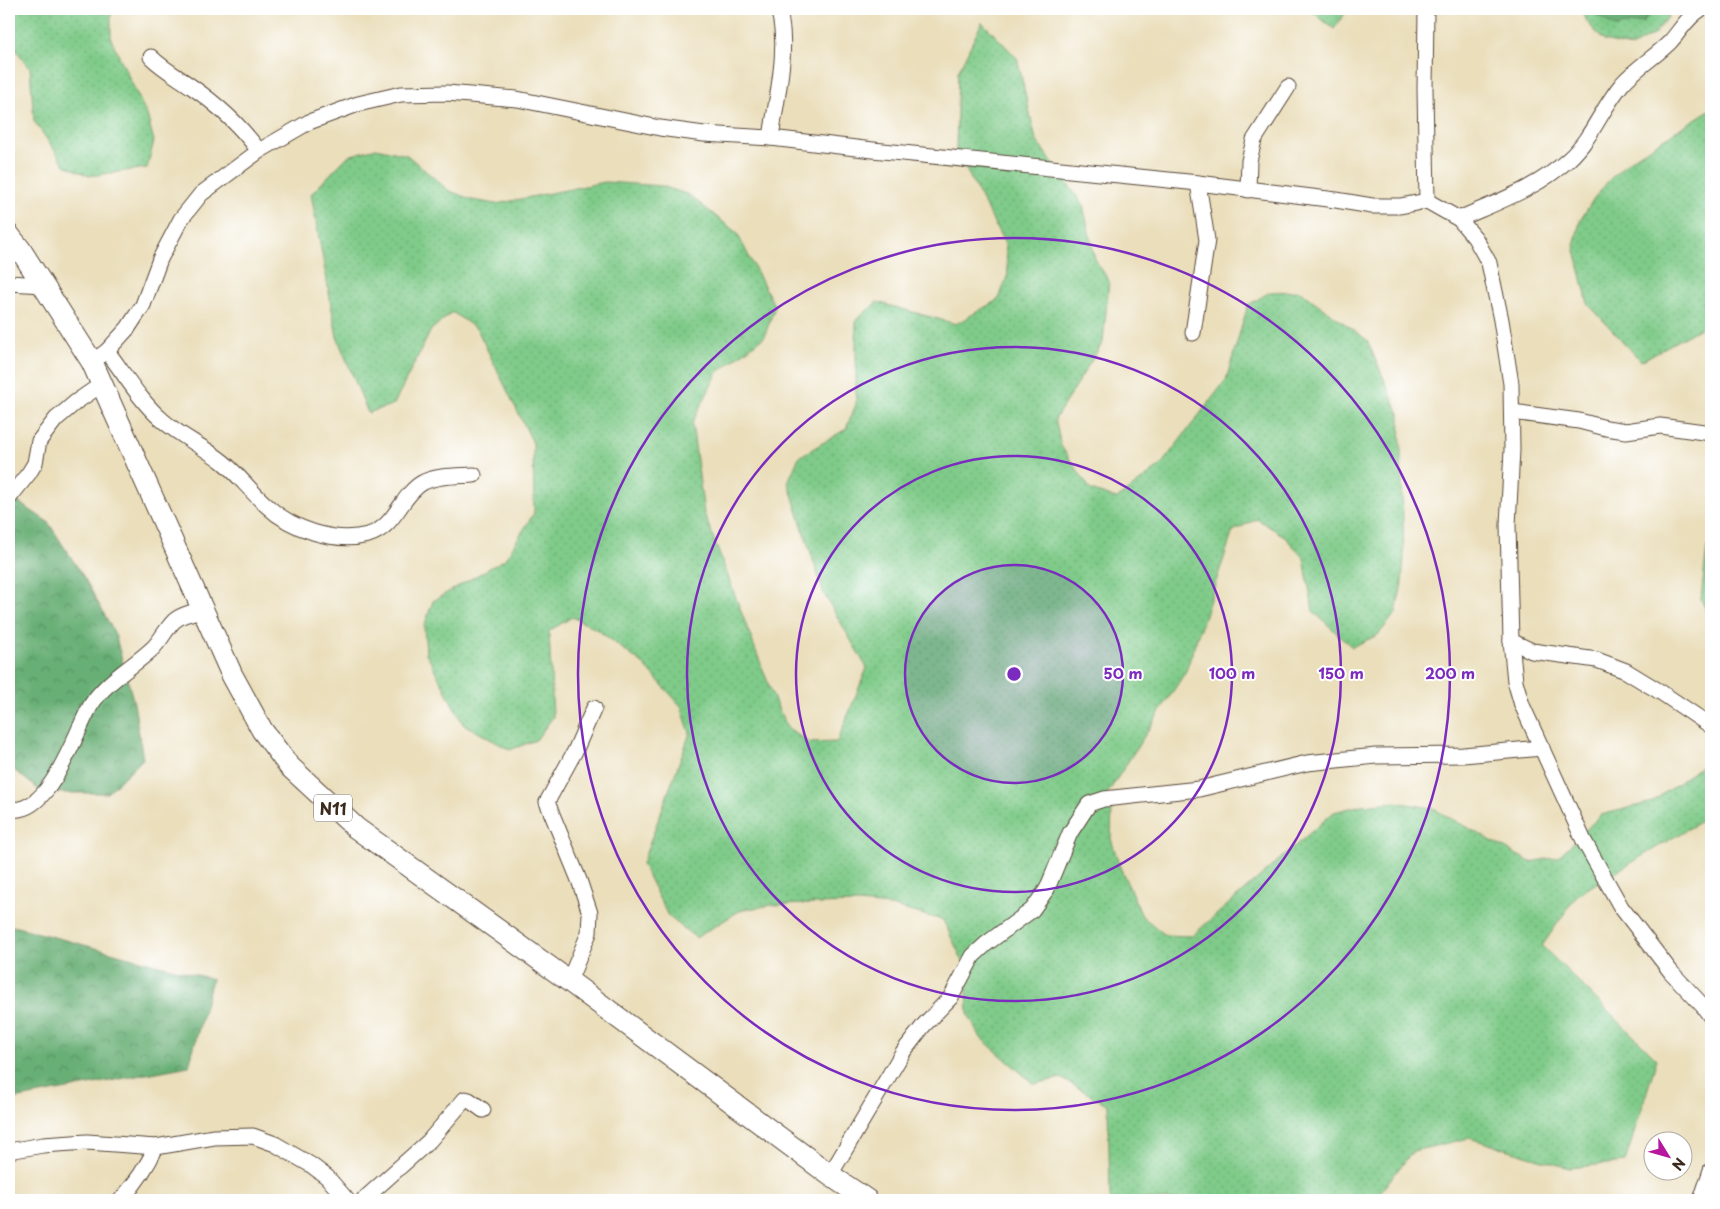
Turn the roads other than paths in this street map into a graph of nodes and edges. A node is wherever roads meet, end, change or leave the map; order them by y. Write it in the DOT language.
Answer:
graph roads {
  1 [pos="778,9"];
  2 [pos="1426,9"];
  3 [pos="1701,9"];
  4 [pos="151,57"];
  5 [pos="1288,87"];
  6 [pos="770,138"];
  7 [pos="259,151"];
  8 [pos="1198,184"];
  9 [pos="1248,190"];
  10 [pos="1427,201"];
  11 [pos="1459,219"];
  12 [pos="9,235"];
  13 [pos="9,283"];
  14 [pos="42,285"];
  15 [pos="1193,333"];
  16 [pos="99,357"];
  17 [pos="102,384"];
  18 [pos="1512,412"];
  19 [pos="1711,433"];
  20 [pos="474,474"];
  21 [pos="9,498"];
  22 [pos="202,610"];
  23 [pos="1511,641"];
  24 [pos="594,708"];
  25 [pos="1711,726"];
  26 [pos="1542,748"];
  27 [pos="9,809"];
  28 [pos="569,981"];
  29 [pos="1711,1017"];
  30 [pos="483,1110"];
  31 [pos="156,1147"];
  32 [pos="9,1151"];
  33 [pos="1711,1170"];
  34 [pos="830,1175"];
  35 [pos="1699,1199"];
  36 [pos="121,1200"];
  37 [pos="347,1200"];
  38 [pos="363,1200"];
  39 [pos="867,1200"];
  1 -- 6 [label="street"];
  2 -- 10 [label="street"];
  3 -- 11 [label="street"];
  4 -- 7 [label="street"];
  5 -- 9 [label="street"];
  6 -- 7 [label="street"];
  6 -- 8 [label="street"];
  7 -- 16 [label="street"];
  8 -- 9 [label="street"];
  8 -- 15 [label="street"];
  9 -- 10 [label="street"];
  10 -- 11 [label="street"];
  11 -- 18 [label="street"];
  12 -- 14 [label="highway, N11"];
  13 -- 14 [label="street"];
  14 -- 16 [label="highway, N11"];
  16 -- 17 [label="highway, N11"];
  16 -- 20 [label="street"];
  17 -- 21 [label="street"];
  17 -- 22 [label="highway, N11"];
  18 -- 19 [label="street"];
  18 -- 23 [label="street"];
  22 -- 27 [label="street"];
  22 -- 28 [label="highway, N11"];
  23 -- 25 [label="street"];
  23 -- 26 [label="street"];
  24 -- 28 [label="street"];
  26 -- 29 [label="street"];
  26 -- 34 [label="street"];
  28 -- 34 [label="highway, N11"];
  30 -- 38 [label="street"];
  31 -- 32 [label="street"];
  31 -- 36 [label="street"];
  31 -- 37 [label="street"];
  33 -- 35 [label="street"];
  34 -- 39 [label="highway, N11"];
}
